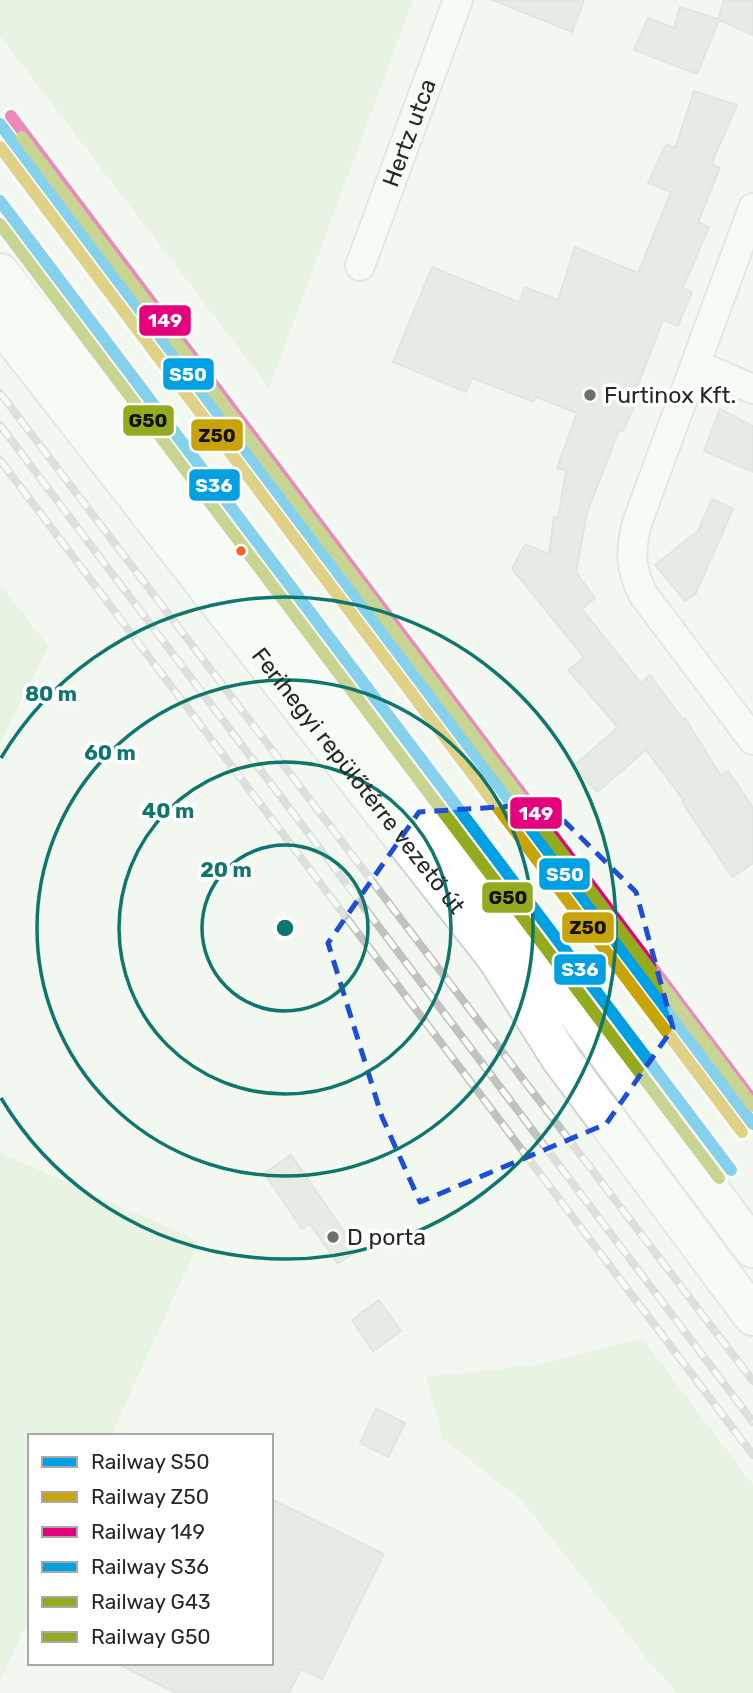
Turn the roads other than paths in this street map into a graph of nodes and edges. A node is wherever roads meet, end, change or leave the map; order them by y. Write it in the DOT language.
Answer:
graph roads {
  1 [pos="458,0"];
  2 [pos="753,208"];
  3 [pos="360,266"];
  4 [pos="0,273"];
  5 [pos="0,321"];
  6 [pos="697,365"];
  7 [pos="753,389"];
  8 [pos="753,740"];
  9 [pos="753,1248"];
  10 [pos="753,1316"];
  1 -- 3 [label="street, Hertz utca"];
  2 -- 6 [label="street"];
  4 -- 9 [label="main road, Ferihegyi repülőtérre vezető út"];
  5 -- 10 [label="main road, Ferihegyi repülőtérre vezető út"];
  6 -- 7 [label="street"];
  6 -- 8 [label="street"];
}
